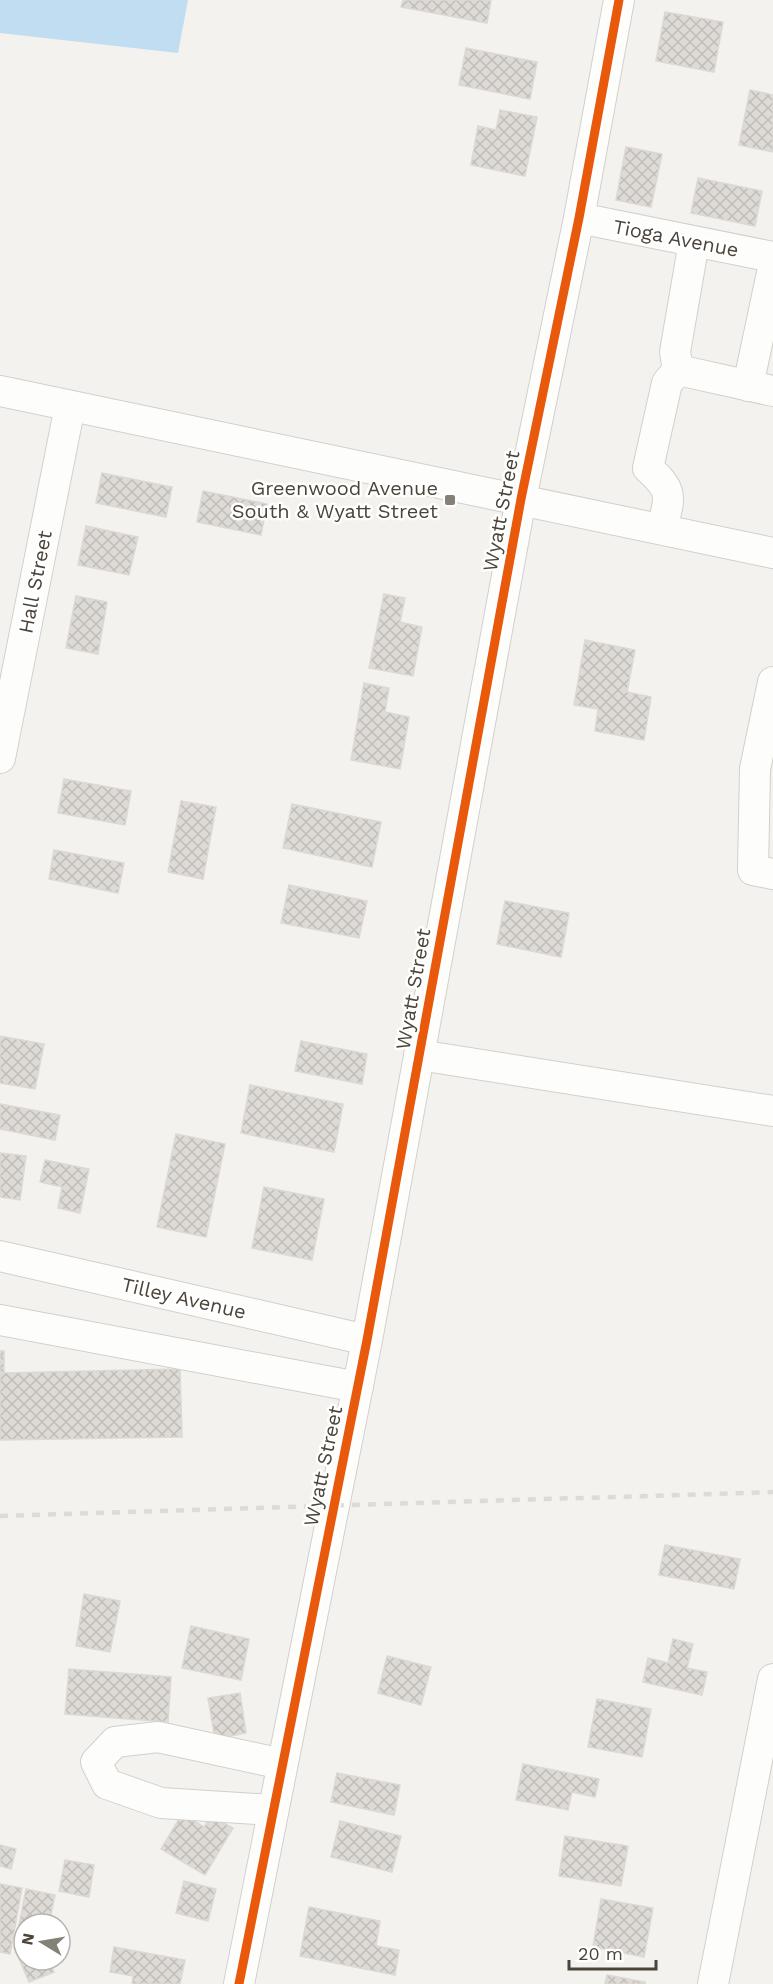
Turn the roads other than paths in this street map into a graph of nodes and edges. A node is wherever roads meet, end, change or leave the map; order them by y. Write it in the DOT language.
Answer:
graph roads {
  1 [pos="619,0"];
  2 [pos="579,218"];
  3 [pos="694,242"];
  4 [pos="773,257"];
  5 [pos="773,268"];
  6 [pos="678,370"];
  7 [pos="760,388"];
  8 [pos="0,392"];
  9 [pos="70,406"];
  10 [pos="521,499"];
  11 [pos="662,530"];
  12 [pos="773,553"];
  13 [pos="773,682"];
  14 [pos="0,758"];
  15 [pos="773,874"];
  16 [pos="419,1055"];
  17 [pos="773,1111"];
  18 [pos="0,1256"];
  19 [pos="0,1320"];
  20 [pos="367,1340"];
  21 [pos="358,1386"];
  22 [pos="773,1679"];
  23 [pos="282,1764"];
  24 [pos="273,1810"];
  25 [pos="239,1984"];
  26 [pos="713,1984"];
  1 -- 2 [label="street, Wyatt Street"];
  2 -- 3 [label="street, Tioga Avenue"];
  2 -- 10 [label="street, Wyatt Street"];
  3 -- 4 [label="street, Tioga Avenue"];
  3 -- 6 [label="street"];
  5 -- 7 [label="street"];
  6 -- 7 [label="street"];
  6 -- 11 [label="street"];
  8 -- 9 [label="street"];
  9 -- 10 [label="street"];
  9 -- 14 [label="street, Hall Street"];
  10 -- 11 [label="street"];
  10 -- 16 [label="street, Wyatt Street"];
  11 -- 12 [label="street"];
  13 -- 15 [label="street"];
  16 -- 17 [label="street"];
  16 -- 20 [label="street, Wyatt Street"];
  18 -- 20 [label="street, Tilley Avenue"];
  19 -- 21 [label="street"];
  20 -- 21 [label="street, Wyatt Street"];
  21 -- 23 [label="street, Wyatt Street"];
  22 -- 26 [label="street"];
  23 -- 24 [label="street, Wyatt Street"];
  23 -- 24 [label="street"];
  24 -- 25 [label="street, Wyatt Street"];
}
